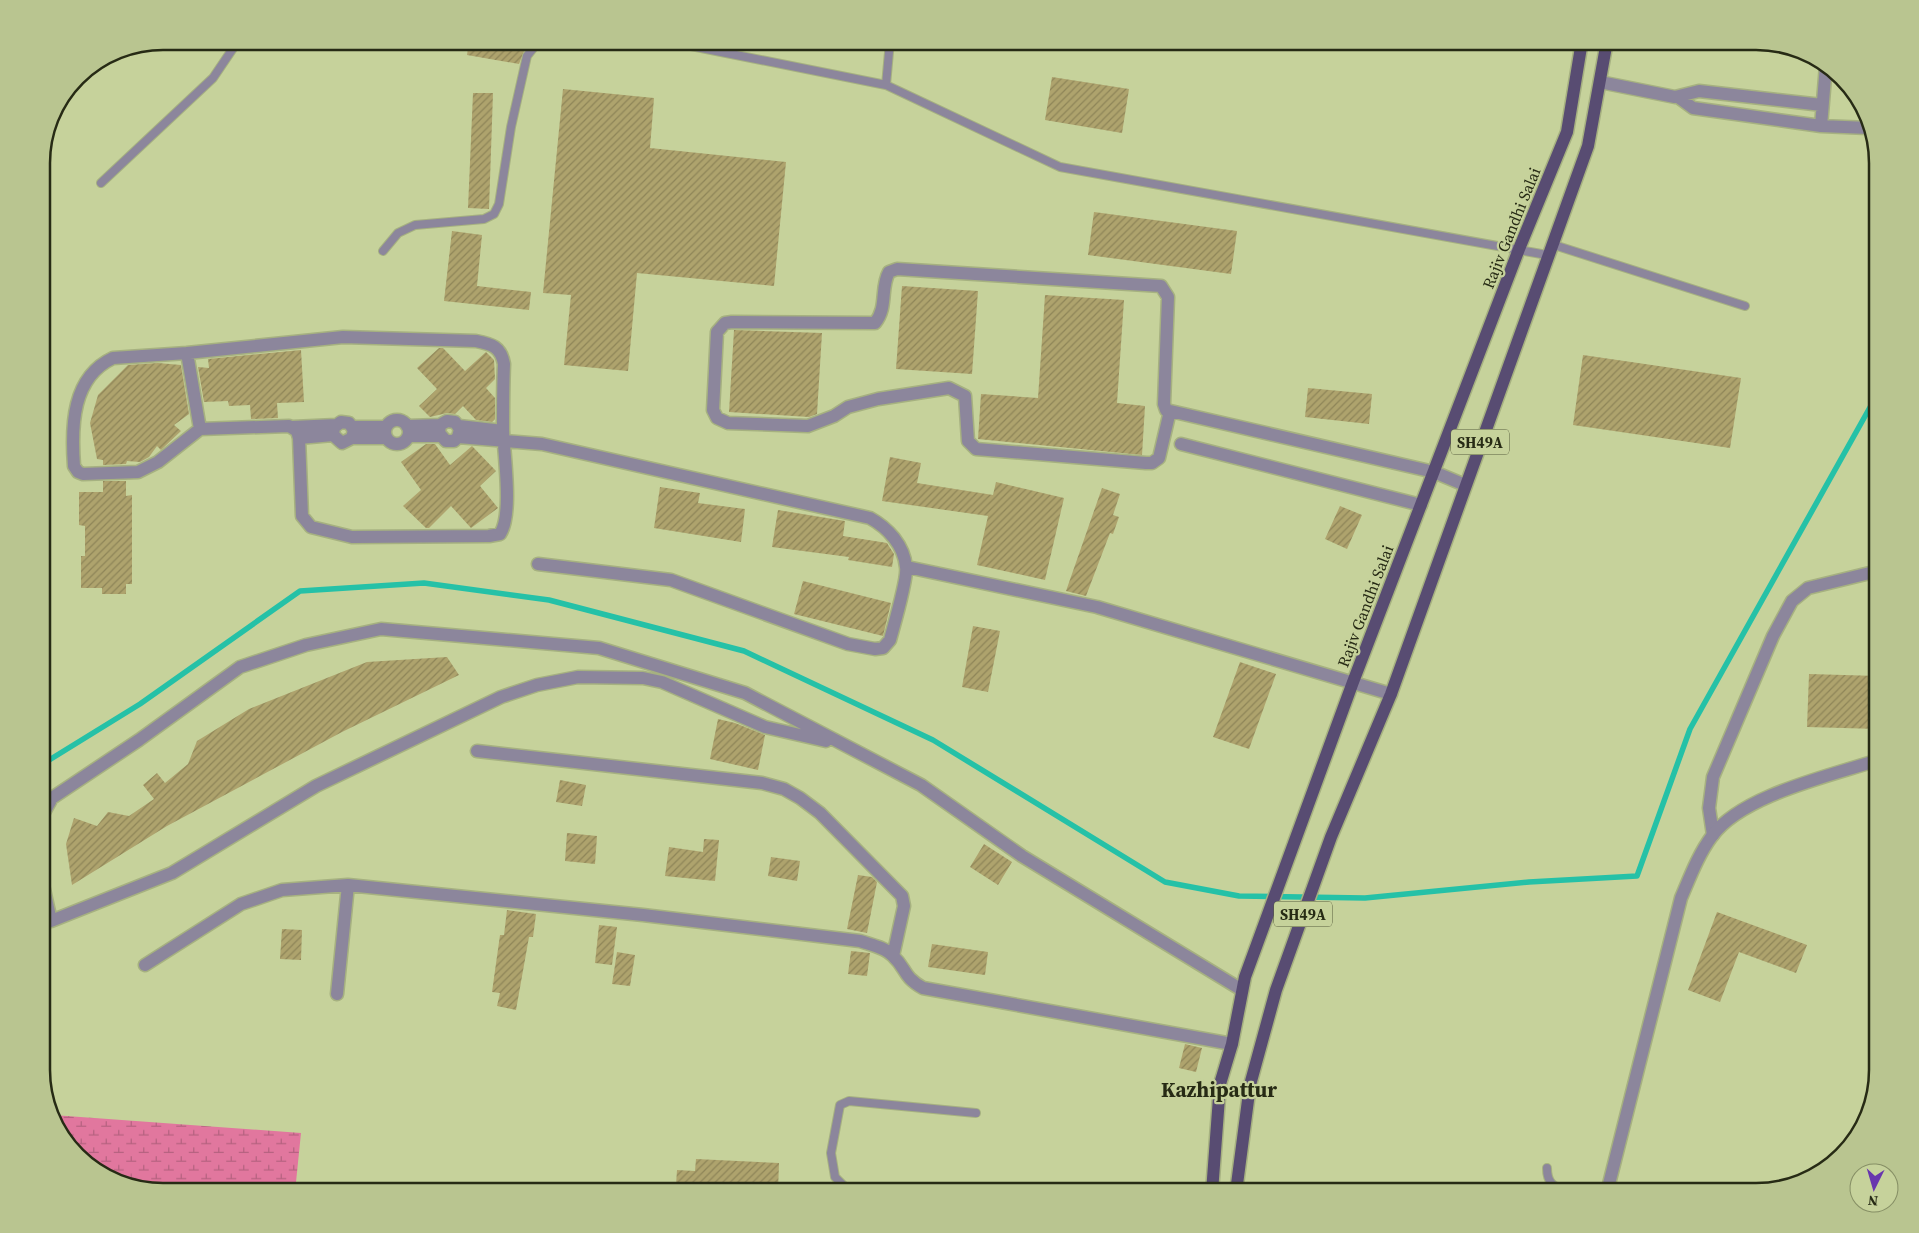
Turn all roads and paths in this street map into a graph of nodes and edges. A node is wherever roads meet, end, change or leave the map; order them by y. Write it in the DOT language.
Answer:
graph roads {
  1 [pos="232,50"];
  2 [pos="532,50"];
  3 [pos="711,50"];
  4 [pos="889,50"];
  5 [pos="1581,50"];
  6 [pos="1605,50"];
  7 [pos="1825,74"];
  8 [pos="1600,82"];
  9 [pos="886,85"];
  10 [pos="1678,97"];
  11 [pos="1822,105"];
  12 [pos="1821,126"];
  13 [pos="1863,128"];
  14 [pos="101,182"];
  15 [pos="1519,249"];
  16 [pos="1549,250"];
  17 [pos="383,251"];
  18 [pos="1745,306"];
  19 [pos="187,353"];
  20 [pos="1170,411"];
  21 [pos="200,429"];
  22 [pos="335,430"];
  23 [pos="408,431"];
  24 [pos="440,431"];
  25 [pos="296,432"];
  26 [pos="386,432"];
  27 [pos="459,432"];
  28 [pos="353,433"];
  29 [pos="503,436"];
  30 [pos="1181,444"];
  31 [pos="1434,472"];
  32 [pos="1465,485"];
  33 [pos="1421,505"];
  34 [pos="538,564"];
  35 [pos="907,567"];
  36 [pos="1869,573"];
  37 [pos="1353,682"];
  38 [pos="1391,694"];
  39 [pos="840,744"];
  40 [pos="477,751"];
  41 [pos="1869,763"];
  42 [pos="50,802"];
  43 [pos="1713,835"];
  44 [pos="348,885"];
  45 [pos="50,916"];
  46 [pos="893,956"];
  47 [pos="145,966"];
  48 [pos="1242,990"];
  49 [pos="337,994"];
  50 [pos="1232,1044"];
  51 [pos="976,1113"];
  52 [pos="1547,1168"];
  53 [pos="841,1183"];
  54 [pos="1213,1183"];
  55 [pos="1237,1183"];
  56 [pos="1551,1183"];
  57 [pos="1609,1183"];
  1 -- 14 [label="lane"];
  2 -- 17 [label="lane"];
  3 -- 9 [label="lane"];
  4 -- 9 [label="lane"];
  5 -- 15 [label="main road, Rajiv Gandhi Salai / SH49A"];
  6 -- 8 [label="main road, SH49A"];
  7 -- 11 [label="street"];
  8 -- 10 [label="street"];
  8 -- 16 [label="main road, SH49A"];
  9 -- 15 [label="lane"];
  10 -- 11 [label="street"];
  10 -- 12 [label="street"];
  11 -- 12 [label="street"];
  12 -- 13 [label="street"];
  15 -- 16 [label="lane"];
  15 -- 31 [label="main road, Rajiv Gandhi Salai / SH49A"];
  16 -- 18 [label="lane"];
  16 -- 32 [label="main road, SH49A"];
  19 -- 21 [label="street"];
  19 -- 21 [label="street"];
  19 -- 29 [label="street"];
  20 -- 20 [label="street"];
  20 -- 31 [label="street"];
  21 -- 25 [label="street"];
  22 -- 25 [label="street"];
  22 -- 28 [label="street"];
  22 -- 28 [label="street"];
  23 -- 24 [label="street"];
  23 -- 26 [label="street"];
  23 -- 26 [label="street"];
  24 -- 27 [label="street"];
  24 -- 27 [label="street"];
  25 -- 29 [label="street"];
  26 -- 28 [label="street"];
  27 -- 29 [label="street"];
  29 -- 35 [label="street"];
  30 -- 33 [label="street"];
  31 -- 32 [label="street"];
  31 -- 33 [label="main road, Rajiv Gandhi Salai / SH49A"];
  32 -- 38 [label="main road, SH49A"];
  33 -- 37 [label="main road, Rajiv Gandhi Salai / SH49A"];
  34 -- 35 [label="street"];
  35 -- 37 [label="street"];
  36 -- 43 [label="street"];
  37 -- 38 [label="street"];
  37 -- 48 [label="main road, Rajiv Gandhi Salai / SH49A"];
  38 -- 55 [label="main road, SH49A"];
  39 -- 42 [label="street"];
  39 -- 45 [label="street"];
  39 -- 48 [label="street"];
  40 -- 46 [label="street"];
  41 -- 43 [label="street"];
  43 -- 57 [label="street"];
  44 -- 46 [label="street"];
  44 -- 47 [label="street"];
  44 -- 49 [label="street"];
  46 -- 50 [label="street"];
  48 -- 50 [label="main road, Rajiv Gandhi Salai / SH49A"];
  50 -- 54 [label="main road, Rajiv Gandhi Salai / SH49A"];
  51 -- 53 [label="lane"];
  52 -- 56 [label="lane"];
}
